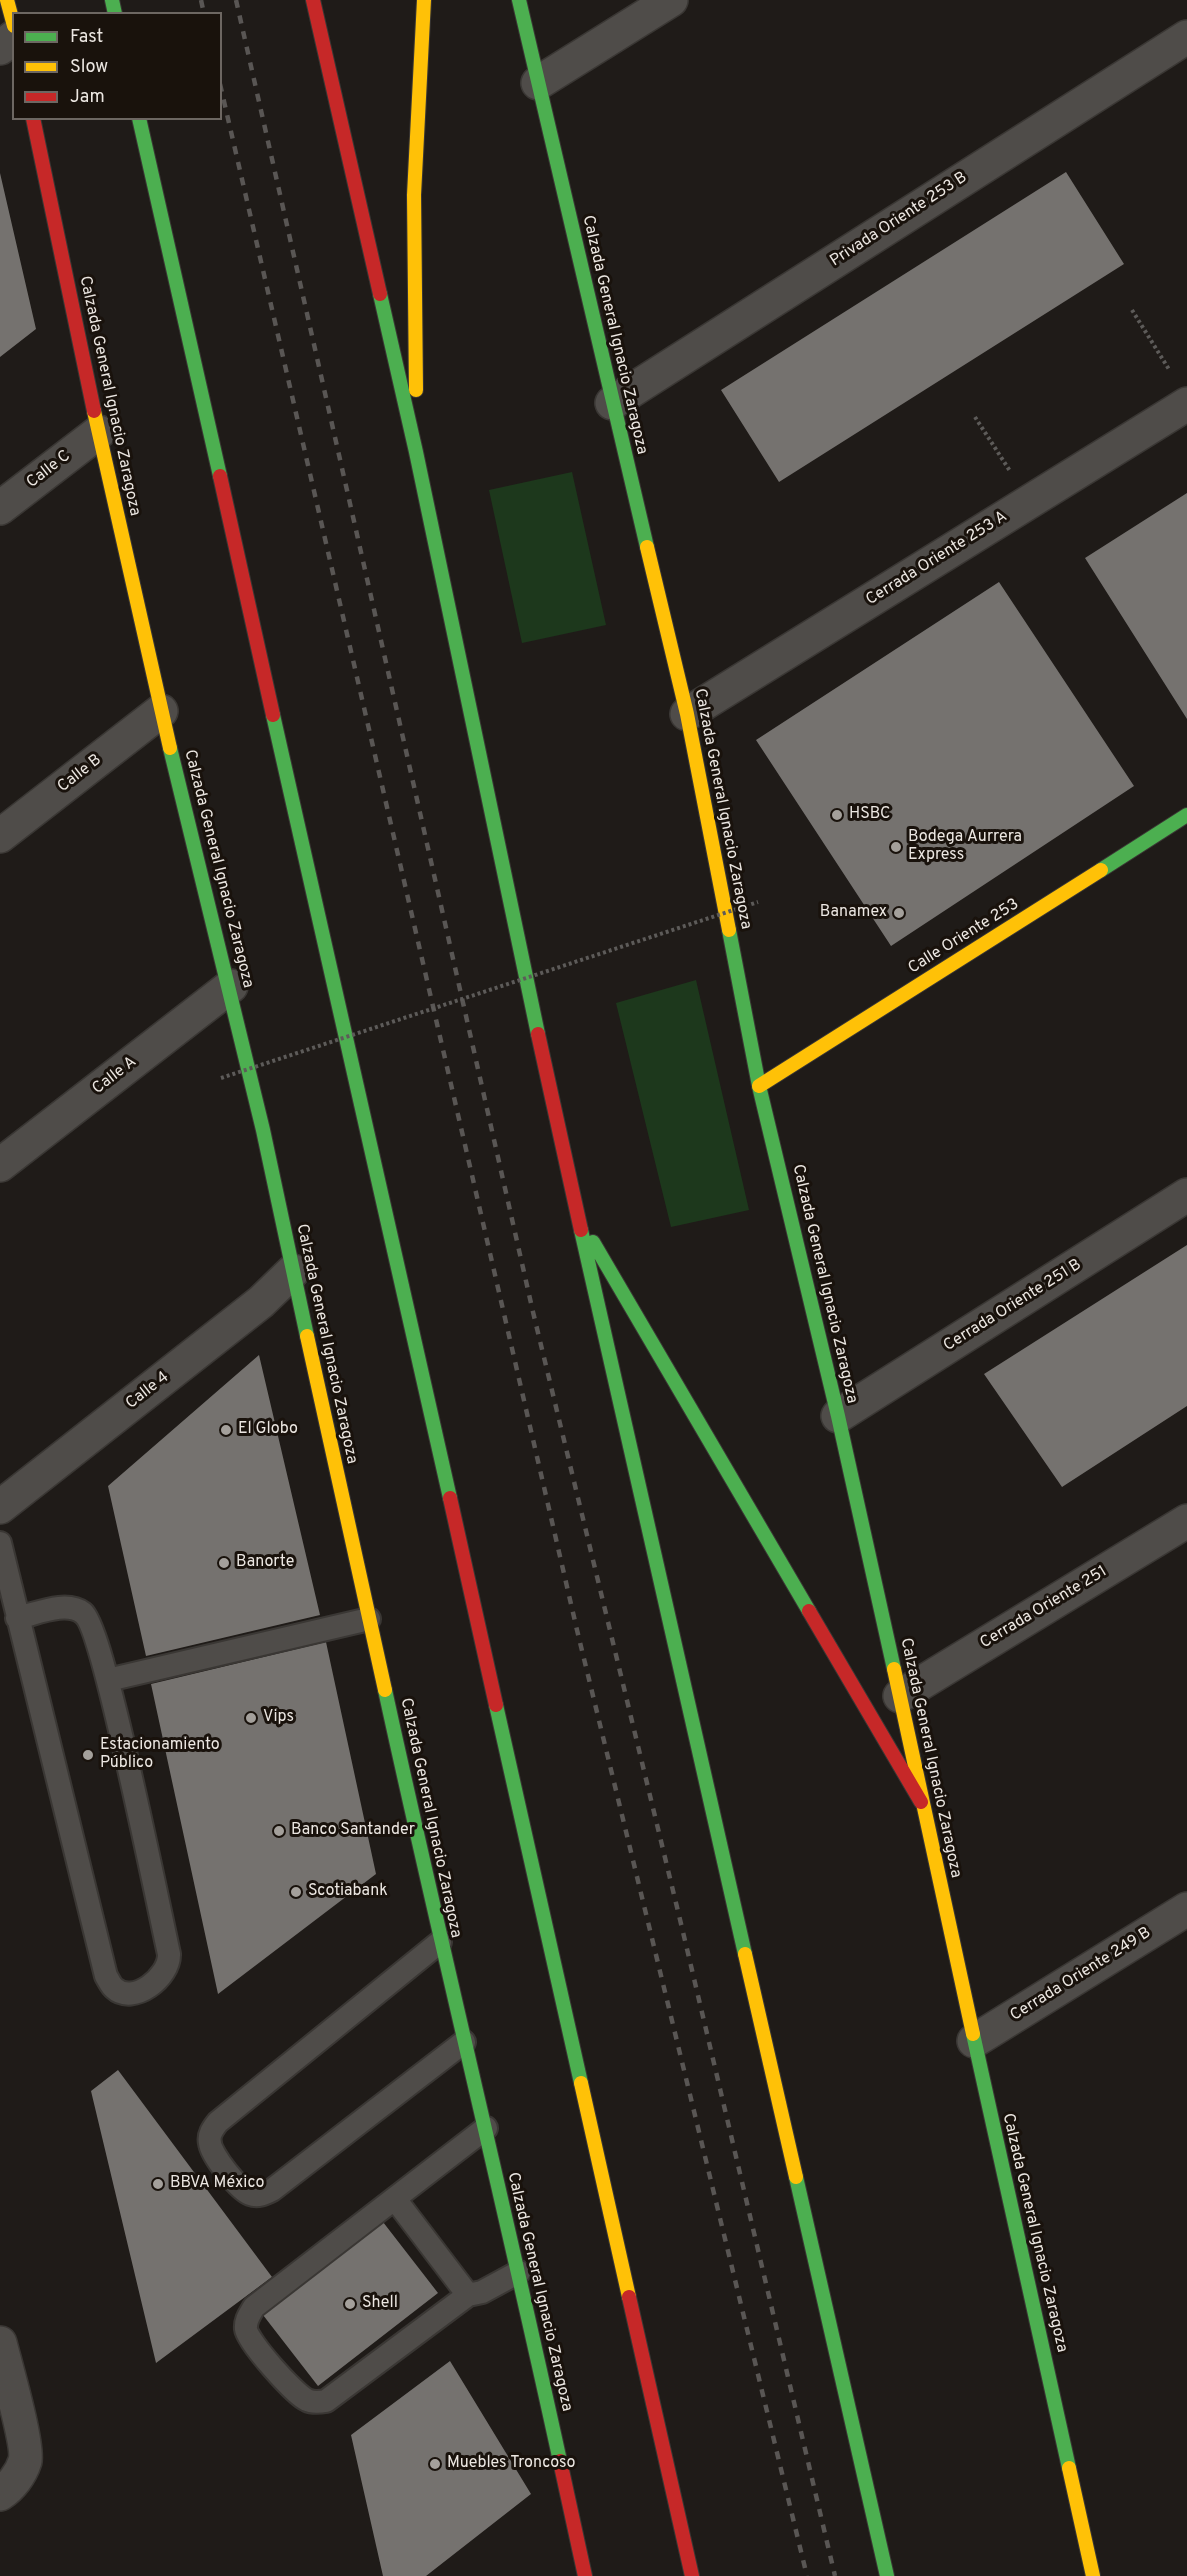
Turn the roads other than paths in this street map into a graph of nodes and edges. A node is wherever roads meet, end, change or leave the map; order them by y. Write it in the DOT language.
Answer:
graph roads {
  1 [pos="7,0"];
  2 [pos="313,0"];
  3 [pos="424,0"];
  4 [pos="519,0"];
  5 [pos="671,0"];
  6 [pos="12,19"];
  7 [pos="1187,37"];
  8 [pos="538,83"];
  9 [pos="33,120"];
  10 [pos="139,120"];
  11 [pos="1181,392"];
  12 [pos="612,404"];
  13 [pos="99,432"];
  14 [pos="416,452"];
  15 [pos="0,508"];
  16 [pos="161,711"];
  17 [pos="687,714"];
  18 [pos="1187,815"];
  19 [pos="0,836"];
  20 [pos="231,986"];
  21 [pos="759,1086"];
  22 [pos="0,1165"];
  23 [pos="1187,1195"];
  24 [pos="577,1213"];
  25 [pos="293,1271"];
  26 [pos="838,1416"];
  27 [pos="0,1507"];
  28 [pos="1187,1521"];
  29 [pos="0,1543"];
  30 [pos="17,1618"];
  31 [pos="369,1619"];
  32 [pos="108,1680"];
  33 [pos="900,1696"];
  34 [pos="921,1803"];
  35 [pos="1187,1909"];
  36 [pos="440,1942"];
  37 [pos="974,2041"];
  38 [pos="464,2042"];
  39 [pos="486,2128"];
  40 [pos="395,2199"];
  41 [pos="519,2272"];
  42 [pos="468,2295"];
  43 [pos="0,2343"];
  44 [pos="0,2494"];
  45 [pos="585,2576"];
  46 [pos="693,2576"];
  47 [pos="886,2576"];
  48 [pos="1093,2576"];
  1 -- 6 [label="main road"];
  2 -- 14 [label="main road"];
  3 -- 14 [label="main road"];
  4 -- 8 [label="main road, Calzada General Ignacio Zaragoza"];
  5 -- 8 [label="street"];
  7 -- 12 [label="street, Privada Oriente 253 B"];
  8 -- 12 [label="main road, Calzada General Ignacio Zaragoza"];
  9 -- 13 [label="main road, Calzada General Ignacio Zaragoza"];
  10 -- 46 [label="main road"];
  11 -- 17 [label="street, Cerrada Oriente 253 A"];
  12 -- 17 [label="main road, Calzada General Ignacio Zaragoza"];
  13 -- 15 [label="street, Calle C"];
  13 -- 16 [label="main road, Calzada General Ignacio Zaragoza"];
  14 -- 24 [label="main road"];
  16 -- 19 [label="street, Calle B"];
  16 -- 20 [label="main road, Calzada General Ignacio Zaragoza"];
  17 -- 21 [label="main road, Calzada General Ignacio Zaragoza"];
  18 -- 21 [label="main road, Calle Oriente 253"];
  20 -- 22 [label="street, Calle A"];
  20 -- 25 [label="main road, Calzada General Ignacio Zaragoza"];
  21 -- 26 [label="main road, Calzada General Ignacio Zaragoza"];
  23 -- 26 [label="street, Cerrada Oriente 251 B"];
  24 -- 34 [label="main road"];
  24 -- 47 [label="main road"];
  25 -- 27 [label="street, Calle 4"];
  25 -- 31 [label="main road, Calzada General Ignacio Zaragoza"];
  26 -- 33 [label="main road, Calzada General Ignacio Zaragoza"];
  28 -- 33 [label="street, Cerrada Oriente 251"];
  29 -- 30 [label="lane"];
  30 -- 32 [label="lane"];
  30 -- 32 [label="lane"];
  31 -- 32 [label="lane"];
  31 -- 36 [label="main road, Calzada General Ignacio Zaragoza"];
  33 -- 34 [label="main road, Calzada General Ignacio Zaragoza"];
  34 -- 37 [label="main road, Calzada General Ignacio Zaragoza"];
  35 -- 37 [label="street, Cerrada Oriente 249 B"];
  36 -- 38 [label="main road, Calzada General Ignacio Zaragoza"];
  36 -- 38 [label="lane"];
  37 -- 48 [label="main road, Calzada General Ignacio Zaragoza"];
  38 -- 39 [label="main road, Calzada General Ignacio Zaragoza"];
  39 -- 40 [label="lane"];
  39 -- 41 [label="main road, Calzada General Ignacio Zaragoza"];
  40 -- 42 [label="lane"];
  40 -- 42 [label="lane"];
  41 -- 42 [label="lane"];
  41 -- 45 [label="main road, Calzada General Ignacio Zaragoza"];
  43 -- 44 [label="street"];
}
